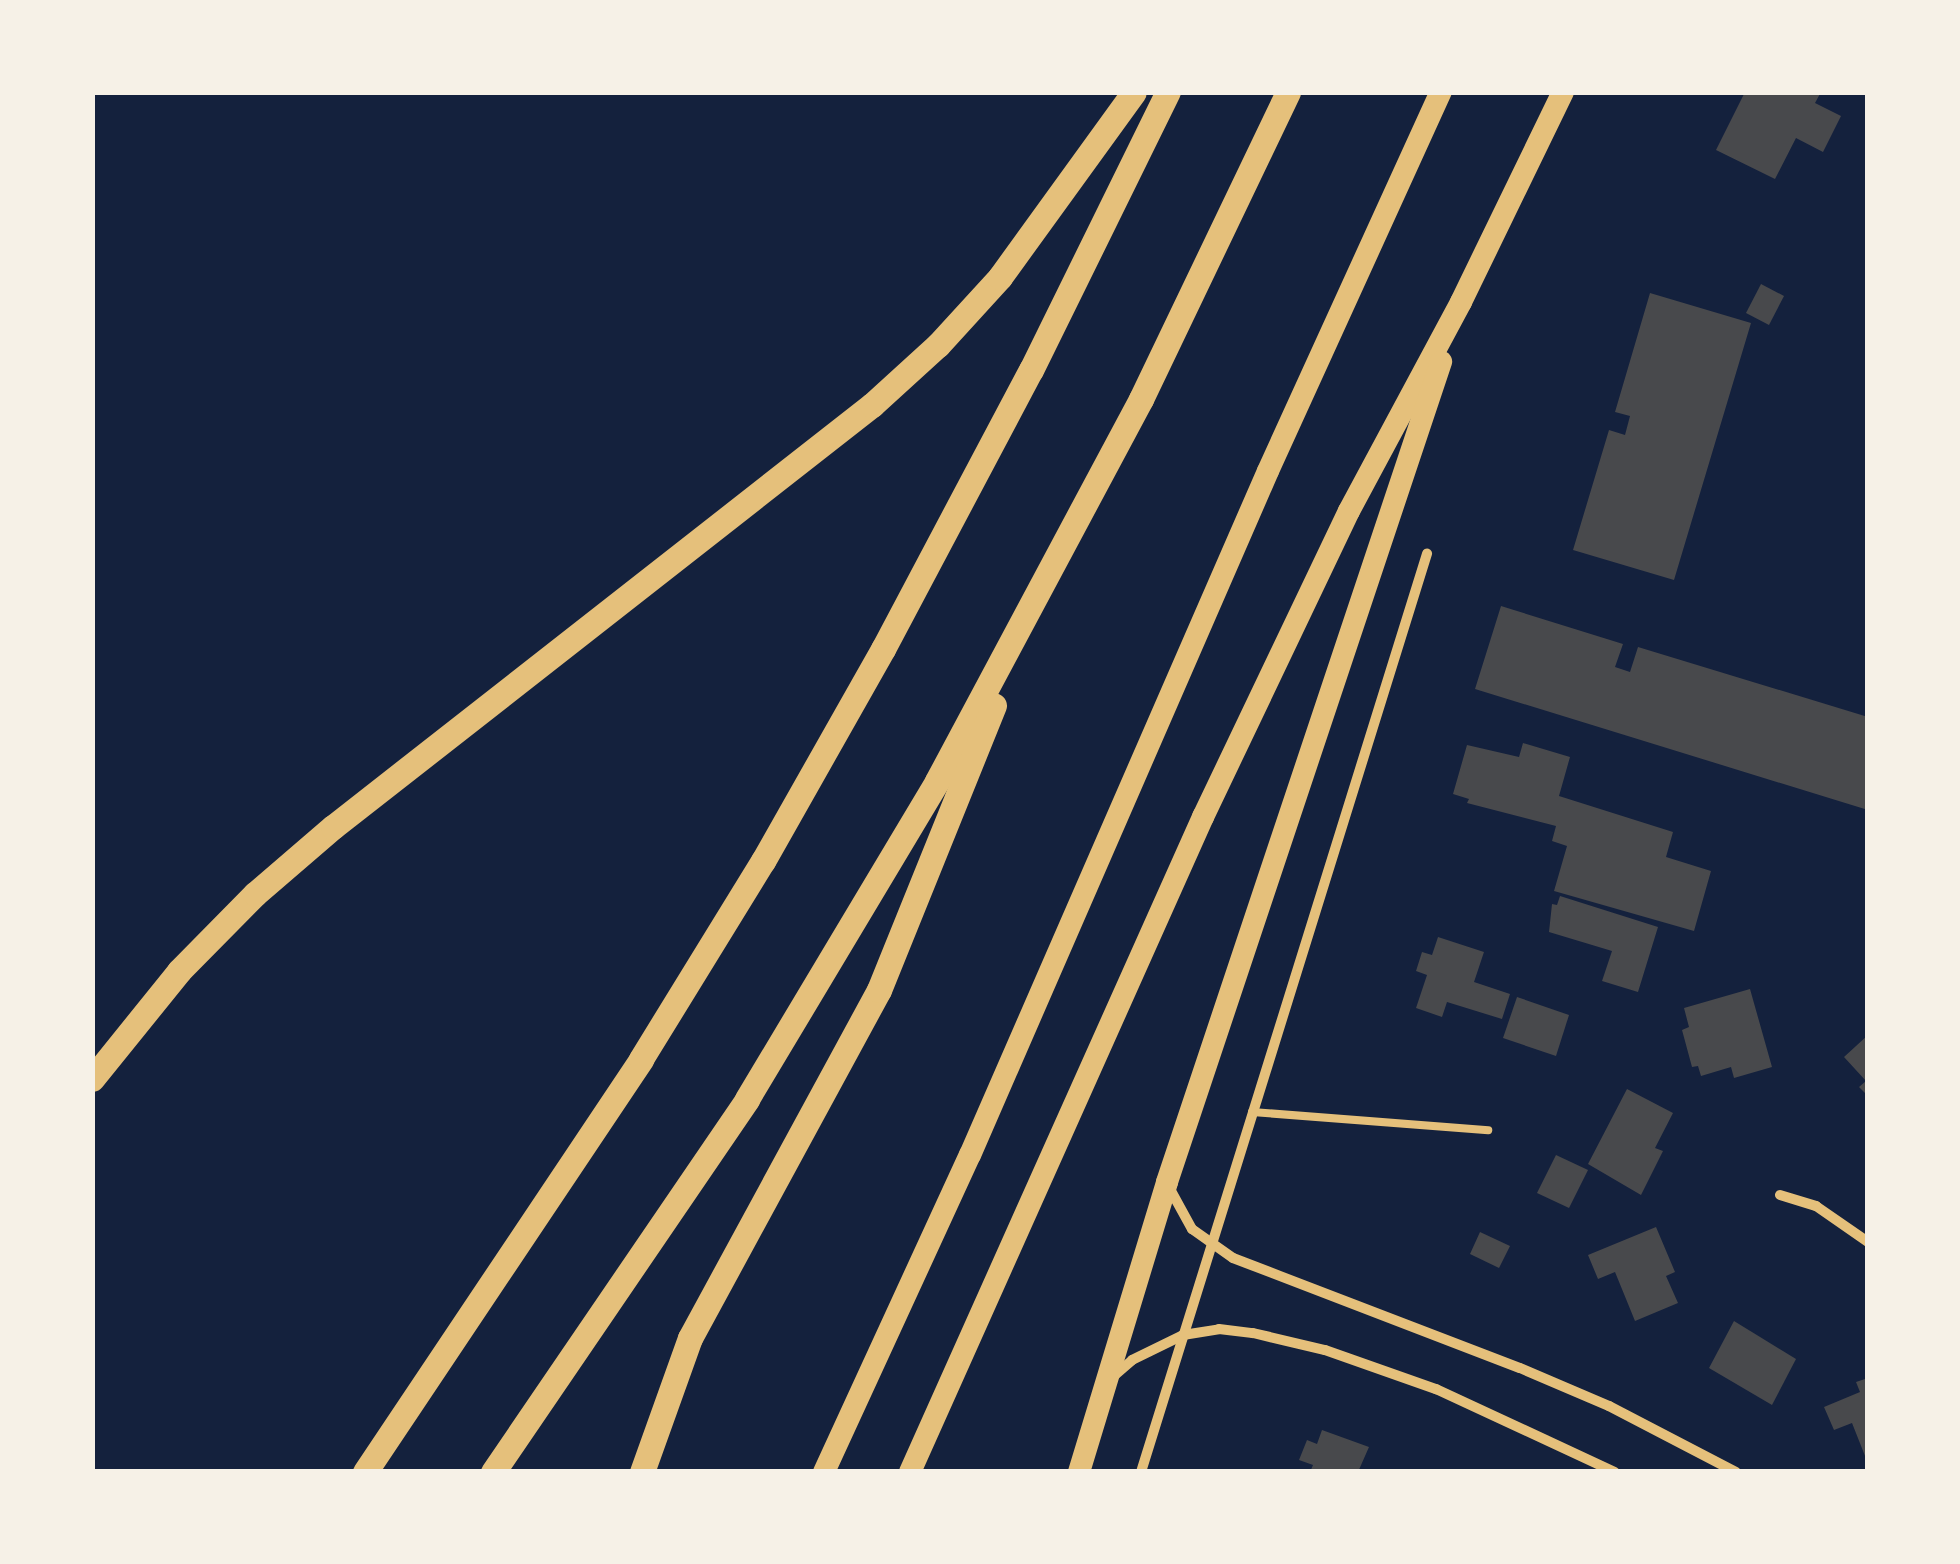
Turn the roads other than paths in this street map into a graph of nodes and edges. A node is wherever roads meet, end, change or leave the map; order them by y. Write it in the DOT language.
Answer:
graph roads {
  1 [pos="1134,92"];
  2 [pos="1168,92"];
  3 [pos="1288,92"];
  4 [pos="1441,92"];
  5 [pos="1563,92"];
  6 [pos="1461,302"];
  7 [pos="1427,554"];
  8 [pos="1038,598"];
  9 [pos="92,1080"];
  10 [pos="1252,1112"];
  11 [pos="1488,1130"];
  12 [pos="1167,1182"];
  13 [pos="1780,1195"];
  14 [pos="1868,1242"];
  15 [pos="1211,1244"];
  16 [pos="1183,1335"];
  17 [pos="1106,1382"];
  18 [pos="364,1472"];
  19 [pos="493,1472"];
  20 [pos="642,1472"];
  21 [pos="824,1472"];
  22 [pos="910,1472"];
  23 [pos="1079,1472"];
  24 [pos="1142,1472"];
  25 [pos="1616,1472"];
  26 [pos="1736,1472"];
  1 -- 9 [label="highway"];
  2 -- 18 [label="highway"];
  3 -- 8 [label="highway"];
  4 -- 21 [label="main road"];
  5 -- 6 [label="main road"];
  6 -- 12 [label="main road"];
  6 -- 22 [label="main road"];
  7 -- 10 [label="street"];
  8 -- 19 [label="highway"];
  8 -- 20 [label="highway"];
  10 -- 11 [label="lane"];
  10 -- 15 [label="street"];
  12 -- 15 [label="street"];
  12 -- 17 [label="main road"];
  13 -- 14 [label="street"];
  15 -- 16 [label="street"];
  15 -- 26 [label="street"];
  16 -- 17 [label="street"];
  16 -- 24 [label="street"];
  16 -- 25 [label="street"];
  17 -- 23 [label="main road"];
}
